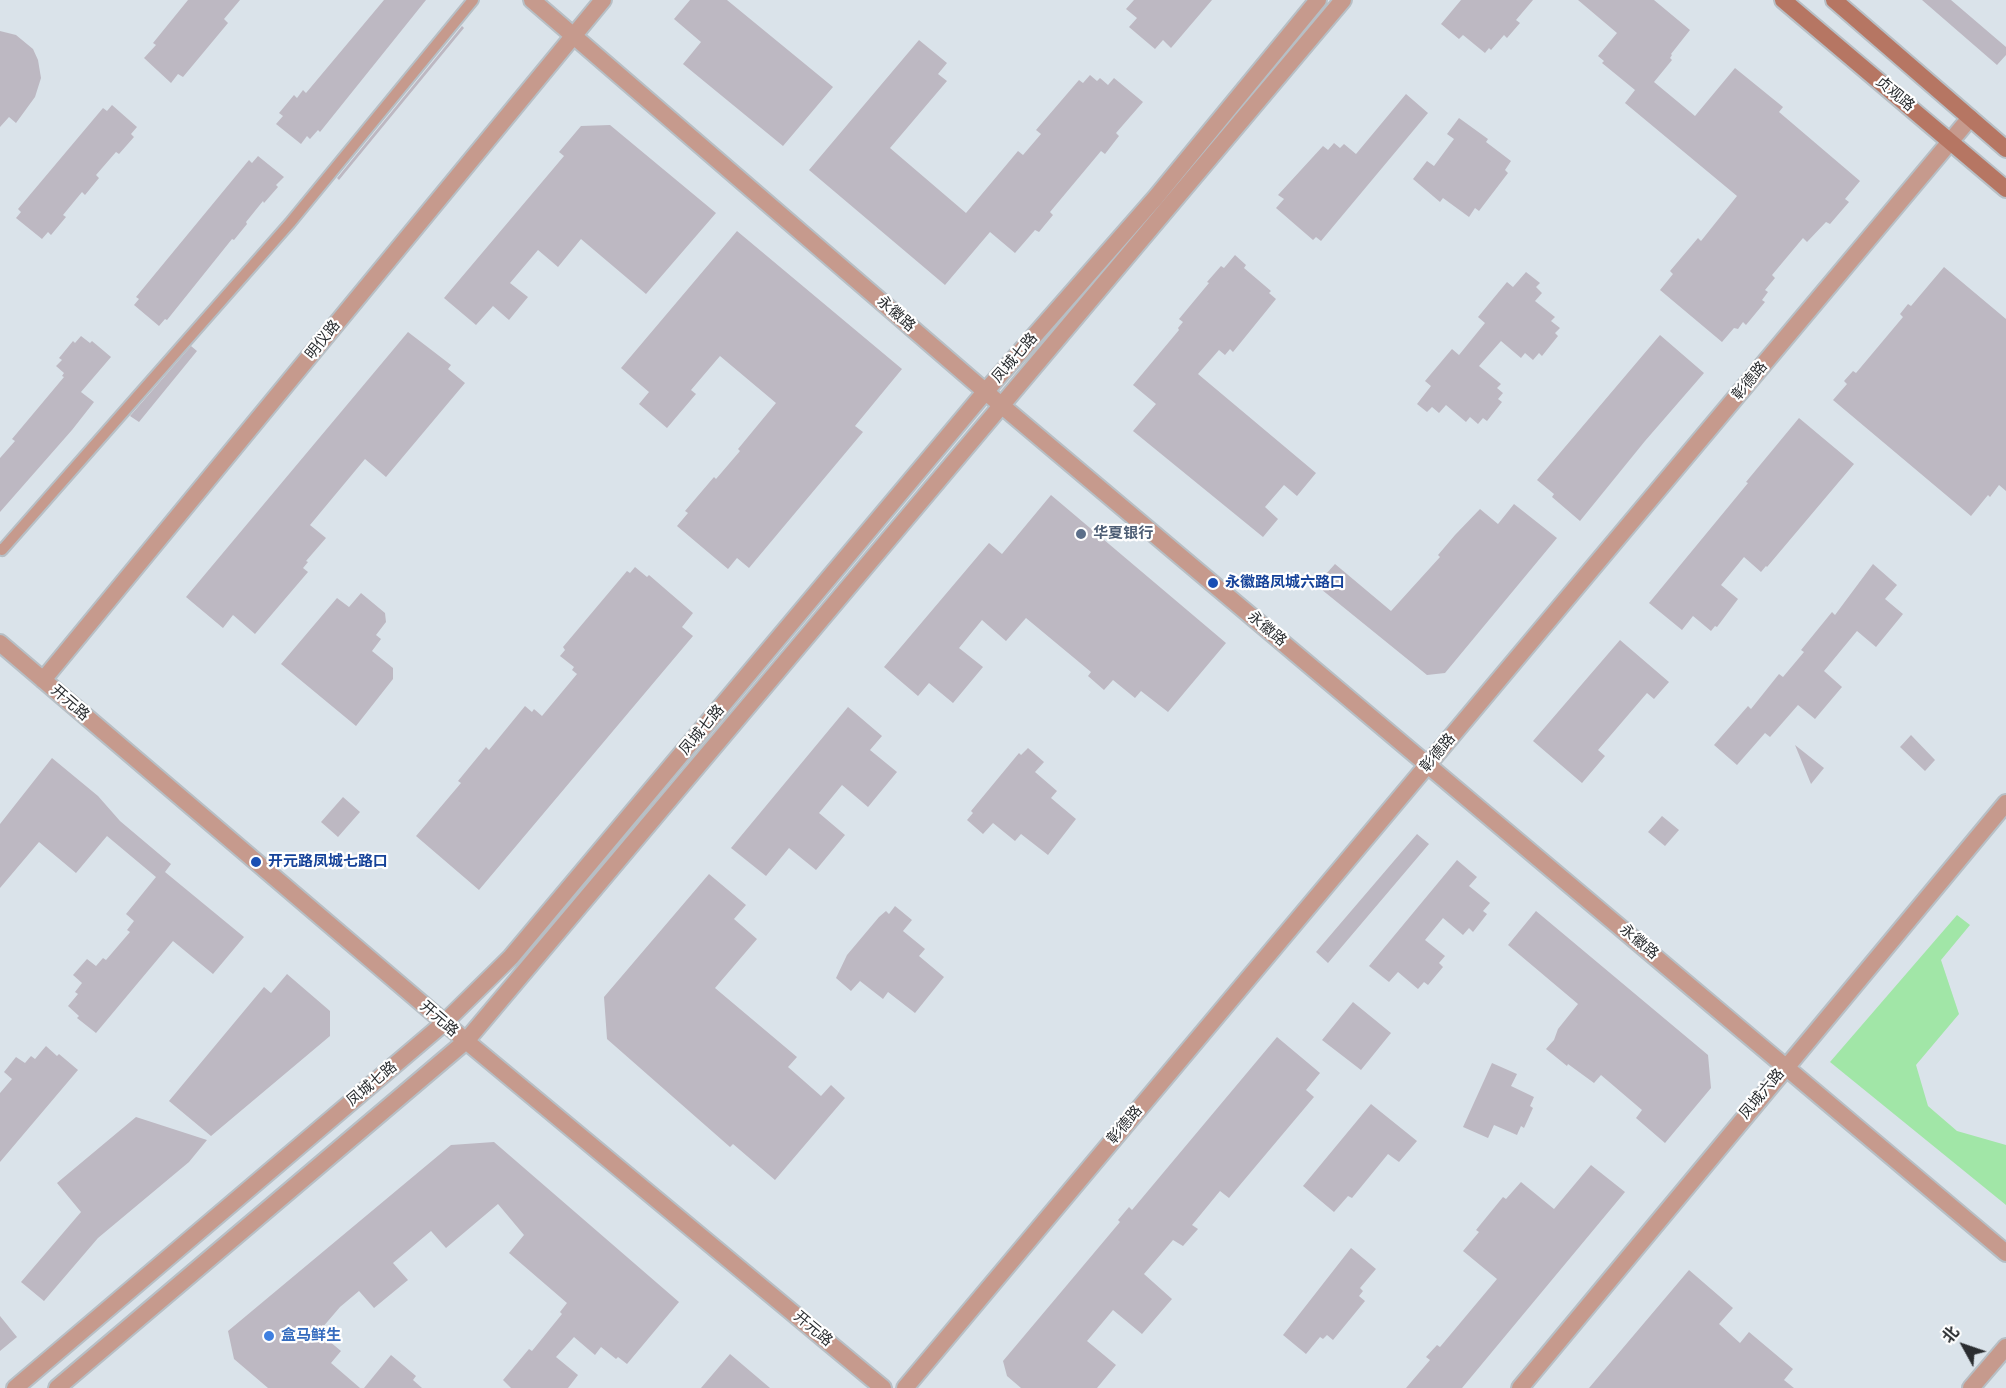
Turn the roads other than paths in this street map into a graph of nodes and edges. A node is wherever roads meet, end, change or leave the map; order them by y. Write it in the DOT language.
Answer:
graph roads {
  1 [pos="473,0"];
  2 [pos="532,0"];
  3 [pos="603,0"];
  4 [pos="1318,0"];
  5 [pos="1343,0"];
  6 [pos="1783,0"];
  7 [pos="1834,0"];
  8 [pos="574,35"];
  9 [pos="1971,118"];
  10 [pos="1951,142"];
  11 [pos="2006,149"];
  12 [pos="2006,189"];
  13 [pos="986,392"];
  14 [pos="1000,405"];
  15 [pos="0,549"];
  16 [pos="0,643"];
  17 [pos="43,680"];
  18 [pos="1428,765"];
  19 [pos="2006,802"];
  20 [pos="444,1023"];
  21 [pos="466,1041"];
  22 [pos="1786,1065"];
  23 [pos="2006,1253"];
  24 [pos="2006,1347"];
  25 [pos="15,1388"];
  26 [pos="57,1388"];
  27 [pos="884,1388"];
  28 [pos="905,1388"];
  29 [pos="1520,1388"];
  30 [pos="1971,1388"];
  1 -- 15 [label="lane"];
  2 -- 8 [label="street, 永徽路"];
  3 -- 8 [label="street, 明仪路"];
  4 -- 13 [label="street, 凤城七路"];
  5 -- 14 [label="street, 凤城七路"];
  6 -- 10 [label="main road, 贞观路"];
  7 -- 9 [label="main road, 贞观路"];
  8 -- 13 [label="street, 永徽路"];
  8 -- 17 [label="street, 明仪路"];
  9 -- 10 [label="street, 彰德路"];
  9 -- 11 [label="main road, 贞观路"];
  10 -- 12 [label="main road, 贞观路"];
  10 -- 18 [label="street, 彰德路"];
  13 -- 14 [label="street, 永徽路"];
  13 -- 20 [label="street, 凤城七路"];
  14 -- 18 [label="street, 永徽路"];
  14 -- 21 [label="street, 凤城七路"];
  16 -- 17 [label="street, 开元路"];
  17 -- 20 [label="street, 开元路"];
  18 -- 22 [label="street, 永徽路"];
  18 -- 28 [label="street, 彰德路"];
  19 -- 22 [label="street, 凤城六路"];
  20 -- 21 [label="street, 开元路"];
  20 -- 25 [label="street, 凤城七路"];
  21 -- 26 [label="street, 凤城七路"];
  21 -- 27 [label="street, 开元路"];
  22 -- 23 [label="street, 永徽路"];
  22 -- 29 [label="street, 凤城六路"];
  24 -- 30 [label="street"];
}
